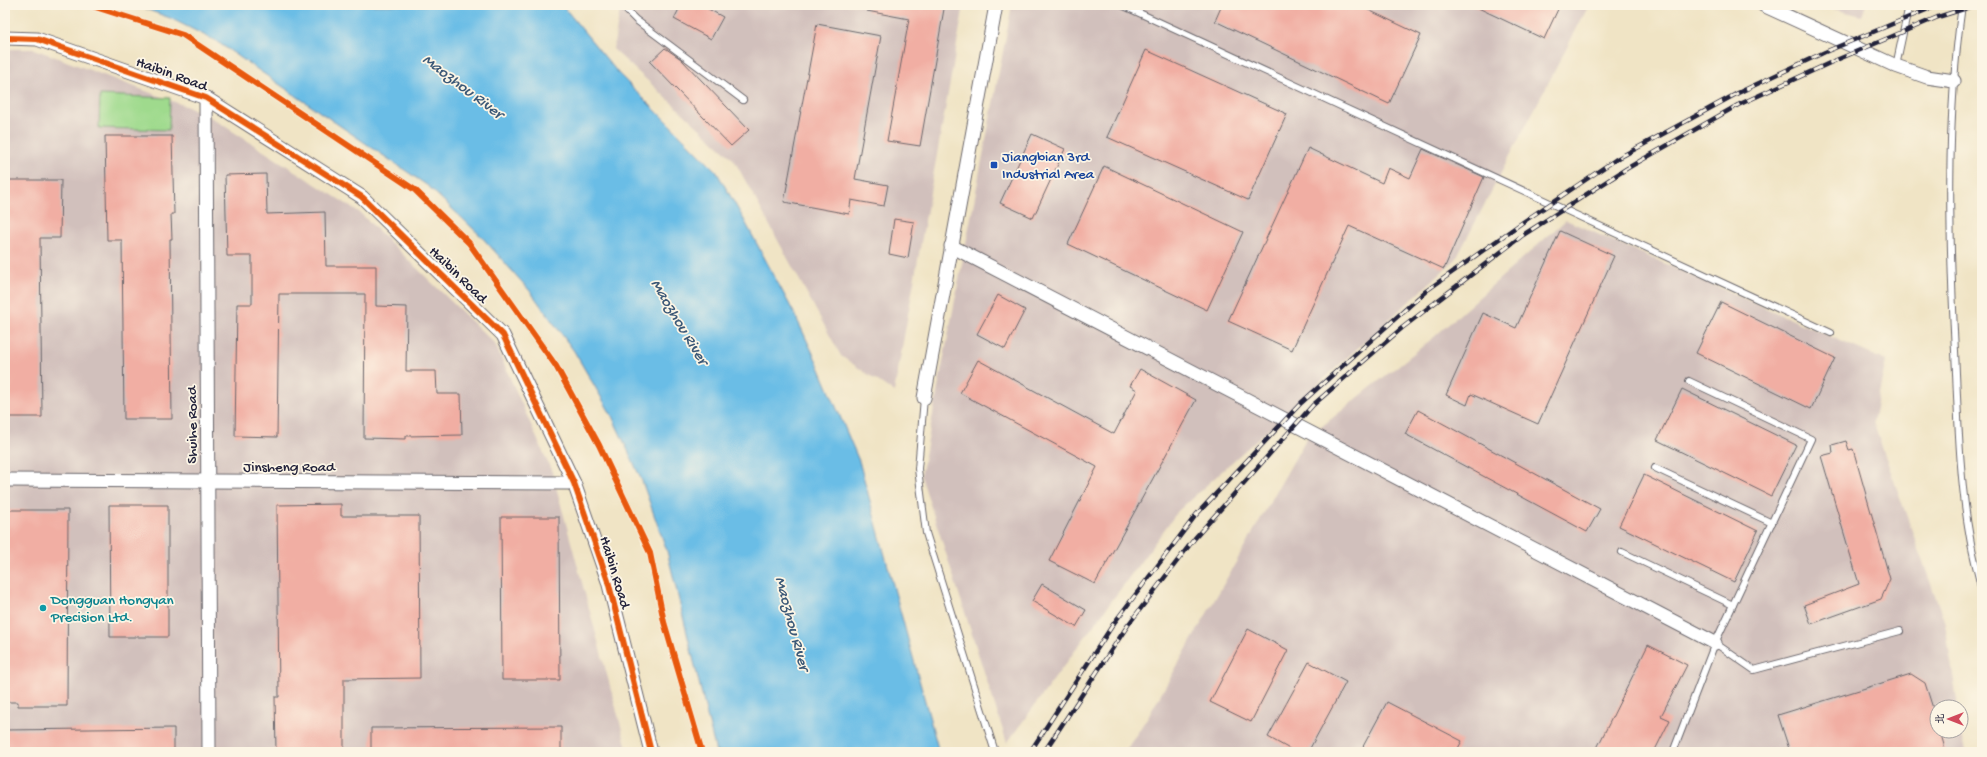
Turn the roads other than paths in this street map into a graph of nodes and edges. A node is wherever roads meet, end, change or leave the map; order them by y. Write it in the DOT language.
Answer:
graph roads {
  1 [pos="621,5"];
  2 [pos="996,5"];
  3 [pos="1122,5"];
  4 [pos="1763,5"];
  5 [pos="1909,5"];
  6 [pos="1962,5"];
  7 [pos="5,38"];
  8 [pos="1896,66"];
  9 [pos="1954,81"];
  10 [pos="206,98"];
  11 [pos="743,100"];
  12 [pos="951,246"];
  13 [pos="1831,333"];
  14 [pos="1689,381"];
  15 [pos="924,398"];
  16 [pos="1655,468"];
  17 [pos="5,480"];
  18 [pos="207,482"];
  19 [pos="574,483"];
  20 [pos="1772,523"];
  21 [pos="1622,552"];
  22 [pos="1982,591"];
  23 [pos="1733,605"];
  24 [pos="1900,631"];
  25 [pos="1715,643"];
  26 [pos="209,752"];
  27 [pos="651,752"];
  28 [pos="995,752"];
  29 [pos="1673,752"];
  1 -- 11 [label="lane"];
  2 -- 12 [label="street"];
  3 -- 13 [label="lane"];
  4 -- 8 [label="street"];
  5 -- 8 [label="lane"];
  6 -- 9 [label="lane"];
  7 -- 10 [label="street, Haibin Road"];
  8 -- 9 [label="street"];
  9 -- 22 [label="lane"];
  10 -- 18 [label="street, Shuihe Road"];
  10 -- 19 [label="street, Haibin Road"];
  12 -- 15 [label="street"];
  12 -- 25 [label="street"];
  14 -- 20 [label="lane"];
  15 -- 28 [label="lane"];
  16 -- 20 [label="lane"];
  17 -- 18 [label="street, Jinsheng Road"];
  18 -- 19 [label="street, Jinsheng Road"];
  18 -- 26 [label="street, Shuihe Road"];
  19 -- 27 [label="street, Haibin Road"];
  20 -- 23 [label="lane"];
  21 -- 23 [label="lane"];
  23 -- 25 [label="lane"];
  24 -- 25 [label="lane"];
  25 -- 29 [label="lane"];
}
